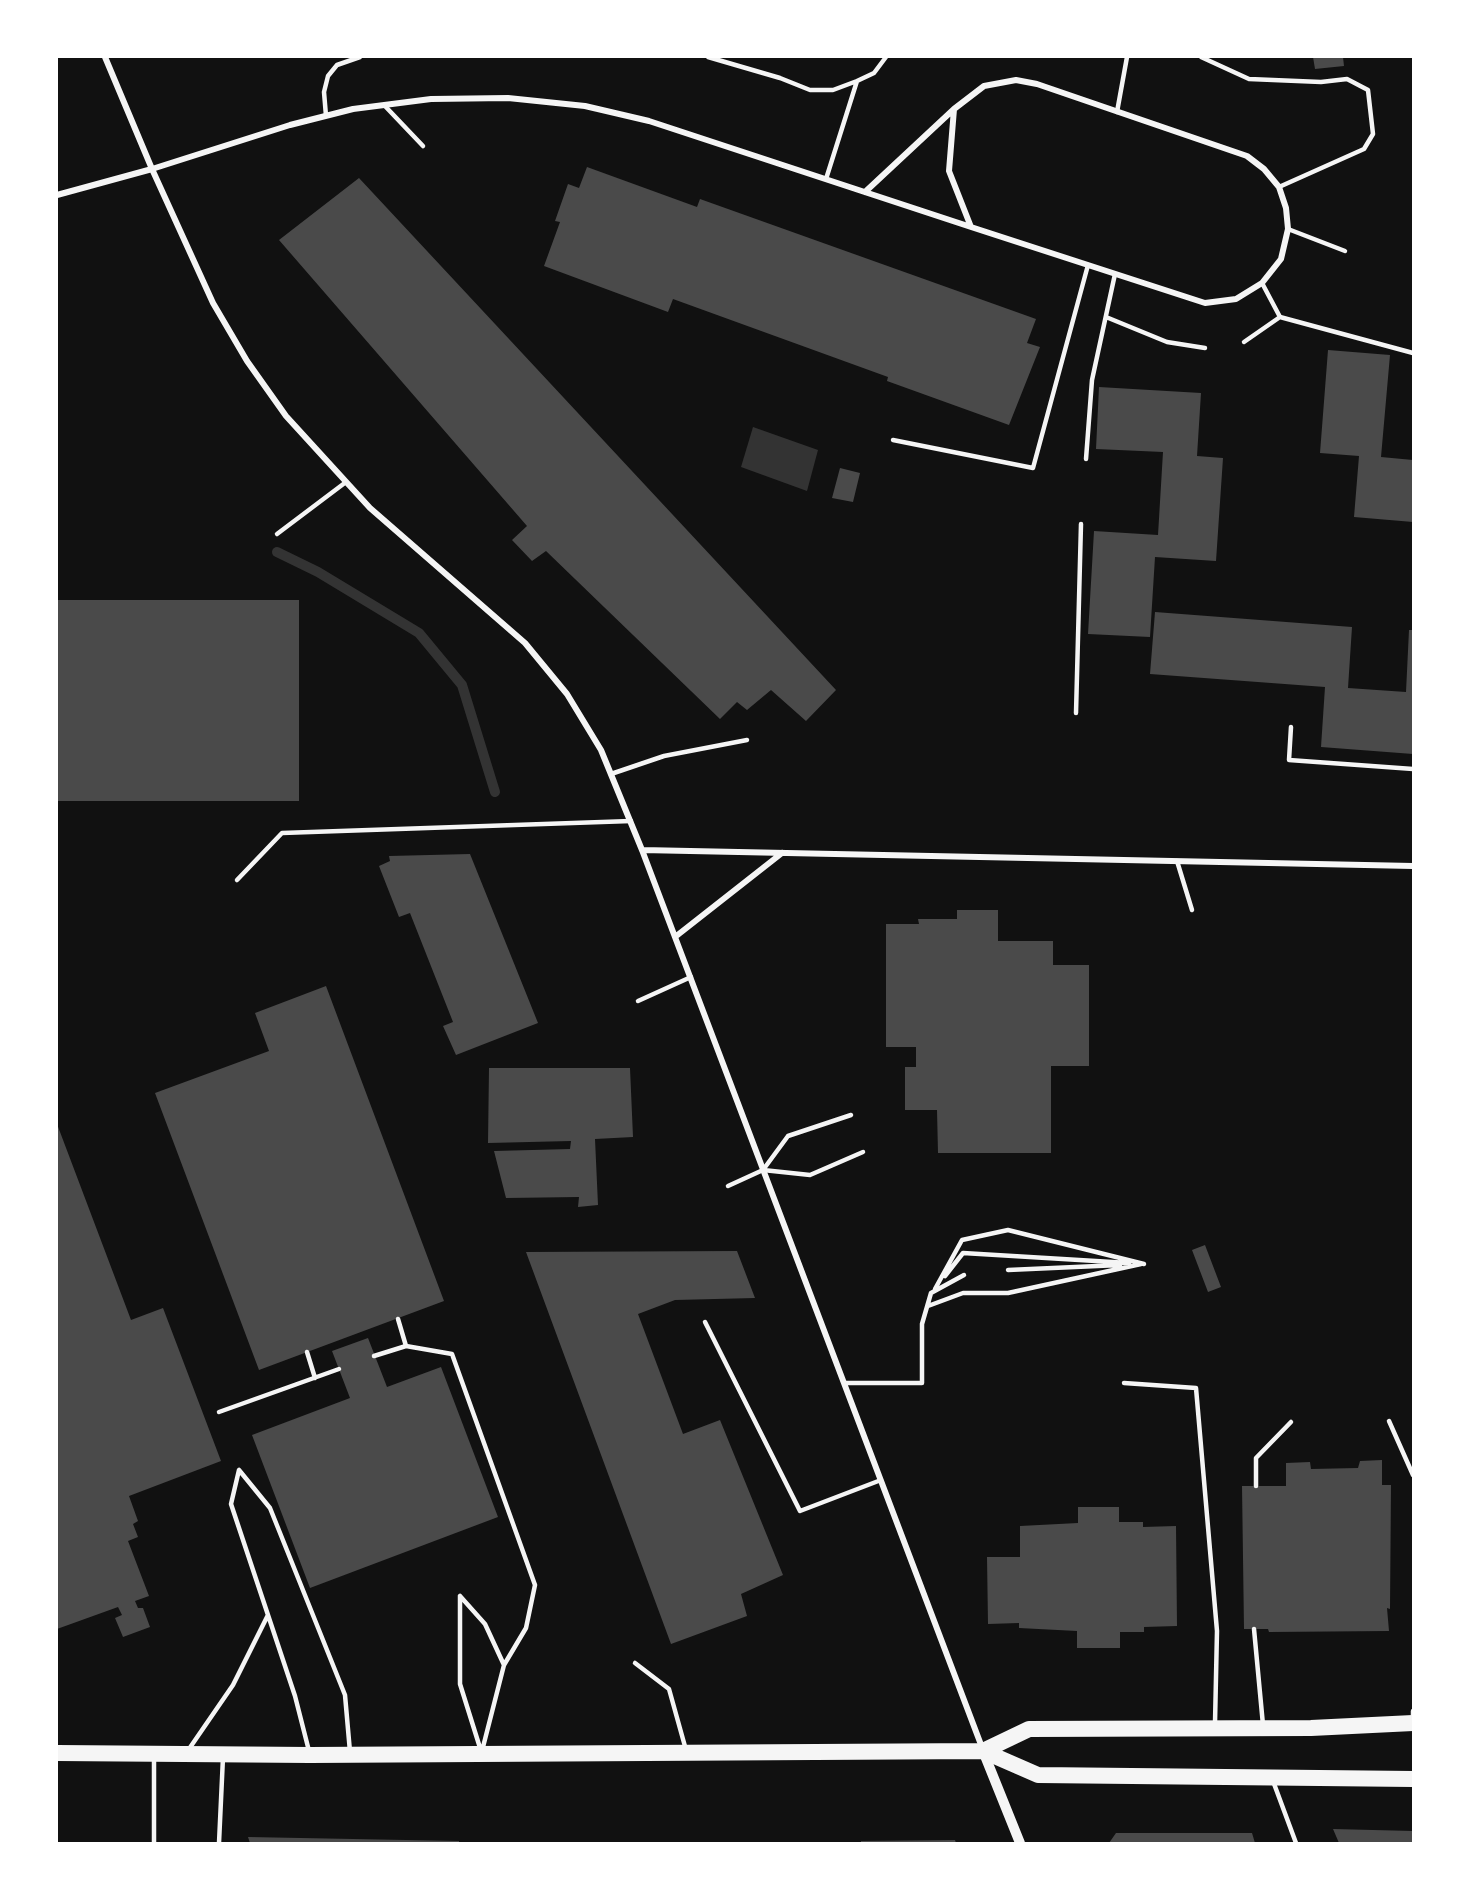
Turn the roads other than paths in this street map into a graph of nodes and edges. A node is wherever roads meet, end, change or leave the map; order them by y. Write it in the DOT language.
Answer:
graph roads {
  1 [pos="105,57"];
  2 [pos="360,57"];
  3 [pos="708,57"];
  4 [pos="886,57"];
  5 [pos="1127,57"];
  6 [pos="1201,57"];
  7 [pos="857,81"];
  8 [pos="384,105"];
  9 [pos="954,109"];
  10 [pos="1117,111"];
  11 [pos="326,116"];
  12 [pos="423,146"];
  13 [pos="152,169"];
  14 [pos="826,179"];
  15 [pos="1279,187"];
  16 [pos="865,192"];
  17 [pos="57,195"];
  18 [pos="971,227"];
  19 [pos="1288,229"];
  20 [pos="1345,251"];
  21 [pos="1088,265"];
  22 [pos="1115,274"];
  23 [pos="1262,283"];
  24 [pos="1106,317"];
  25 [pos="1280,317"];
  26 [pos="1244,342"];
  27 [pos="1205,348"];
  28 [pos="1413,353"];
  29 [pos="893,440"];
  30 [pos="1086,459"];
  31 [pos="346,482"];
  32 [pos="1081,524"];
  33 [pos="277,534"];
  34 [pos="1076,713"];
  35 [pos="1291,727"];
  36 [pos="747,740"];
  37 [pos="1413,769"];
  38 [pos="611,774"];
  39 [pos="631,821"];
  40 [pos="642,850"];
  41 [pos="782,853"];
  42 [pos="1177,861"];
  43 [pos="1413,866"];
  44 [pos="237,880"];
  45 [pos="1192,910"];
  46 [pos="675,937"];
  47 [pos="691,977"];
  48 [pos="638,1001"];
  49 [pos="851,1116"];
  50 [pos="863,1152"];
  51 [pos="763,1170"];
  52 [pos="728,1186"];
  53 [pos="1144,1264"];
  54 [pos="1008,1270"];
  55 [pos="964,1275"];
  56 [pos="933,1291"];
  57 [pos="928,1306"];
  58 [pos="398,1318"];
  59 [pos="705,1322"];
  60 [pos="406,1346"];
  61 [pos="307,1352"];
  62 [pos="374,1356"];
  63 [pos="339,1369"];
  64 [pos="315,1378"];
  65 [pos="844,1383"];
  66 [pos="1124,1383"];
  67 [pos="219,1412"];
  68 [pos="1389,1421"];
  69 [pos="1292,1422"];
  70 [pos="1413,1475"];
  71 [pos="881,1480"];
  72 [pos="1256,1486"];
  73 [pos="268,1615"];
  74 [pos="1254,1629"];
  75 [pos="635,1663"];
  76 [pos="504,1665"];
  77 [pos="1413,1711"];
  78 [pos="1413,1723"];
  79 [pos="1215,1727"];
  80 [pos="1263,1728"];
  81 [pos="983,1751"];
  82 [pos="687,1753"];
  83 [pos="57,1754"];
  84 [pos="153,1754"];
  85 [pos="186,1754"];
  86 [pos="223,1754"];
  87 [pos="482,1754"];
  88 [pos="310,1755"];
  89 [pos="350,1755"];
  90 [pos="1272,1778"];
  91 [pos="1413,1779"];
  92 [pos="154,1843"];
  93 [pos="219,1843"];
  94 [pos="1020,1843"];
  95 [pos="1296,1843"];
  1 -- 13 [label="street"];
  2 -- 11 [label="lane"];
  3 -- 7 [label="lane"];
  4 -- 7 [label="lane"];
  5 -- 10 [label="lane"];
  6 -- 15 [label="lane"];
  7 -- 14 [label="lane"];
  8 -- 11 [label="street"];
  8 -- 12 [label="lane"];
  8 -- 14 [label="street"];
  9 -- 10 [label="street"];
  9 -- 16 [label="street"];
  9 -- 18 [label="street"];
  10 -- 15 [label="street"];
  11 -- 13 [label="street"];
  13 -- 17 [label="street"];
  13 -- 31 [label="street"];
  14 -- 16 [label="street"];
  15 -- 19 [label="street"];
  16 -- 18 [label="street"];
  18 -- 21 [label="street"];
  19 -- 20 [label="lane"];
  19 -- 23 [label="street"];
  21 -- 22 [label="street"];
  21 -- 29 [label="lane"];
  22 -- 23 [label="street"];
  22 -- 24 [label="lane"];
  23 -- 25 [label="lane"];
  24 -- 27 [label="lane"];
  24 -- 30 [label="lane"];
  25 -- 26 [label="lane"];
  25 -- 28 [label="lane"];
  31 -- 33 [label="lane"];
  31 -- 38 [label="street"];
  32 -- 34 [label="lane"];
  35 -- 37 [label="lane"];
  36 -- 38 [label="lane"];
  38 -- 39 [label="street"];
  39 -- 40 [label="street"];
  39 -- 44 [label="lane"];
  40 -- 41 [label="street"];
  40 -- 46 [label="street"];
  41 -- 42 [label="street"];
  41 -- 46 [label="street"];
  42 -- 43 [label="street"];
  42 -- 45 [label="lane"];
  46 -- 47 [label="street"];
  47 -- 48 [label="lane"];
  47 -- 51 [label="street"];
  49 -- 51 [label="lane"];
  50 -- 51 [label="lane"];
  51 -- 52 [label="lane"];
  51 -- 65 [label="street"];
  53 -- 54 [label="lane"];
  53 -- 56 [label="lane"];
  53 -- 56 [label="lane"];
  53 -- 57 [label="lane"];
  55 -- 56 [label="lane"];
  56 -- 57 [label="lane"];
  57 -- 65 [label="lane"];
  58 -- 60 [label="lane"];
  59 -- 71 [label="lane"];
  60 -- 62 [label="lane"];
  60 -- 76 [label="lane"];
  61 -- 64 [label="lane"];
  63 -- 64 [label="lane"];
  64 -- 67 [label="lane"];
  65 -- 71 [label="street"];
  66 -- 79 [label="lane"];
  68 -- 70 [label="lane"];
  69 -- 72 [label="lane"];
  71 -- 81 [label="street"];
  73 -- 85 [label="lane"];
  73 -- 88 [label="lane"];
  73 -- 89 [label="lane"];
  74 -- 80 [label="lane"];
  75 -- 82 [label="lane"];
  76 -- 87 [label="lane"];
  76 -- 87 [label="lane"];
  77 -- 78 [label="lane"];
  78 -- 80 [label="highway"];
  79 -- 80 [label="highway"];
  79 -- 81 [label="highway"];
  81 -- 82 [label="highway"];
  81 -- 90 [label="highway"];
  81 -- 94 [label="street"];
  82 -- 87 [label="highway"];
  83 -- 84 [label="highway"];
  84 -- 85 [label="highway"];
  84 -- 92 [label="lane"];
  85 -- 86 [label="highway"];
  86 -- 88 [label="highway"];
  86 -- 93 [label="lane"];
  87 -- 89 [label="highway"];
  88 -- 89 [label="highway"];
  90 -- 91 [label="highway"];
  90 -- 95 [label="lane"];
}
